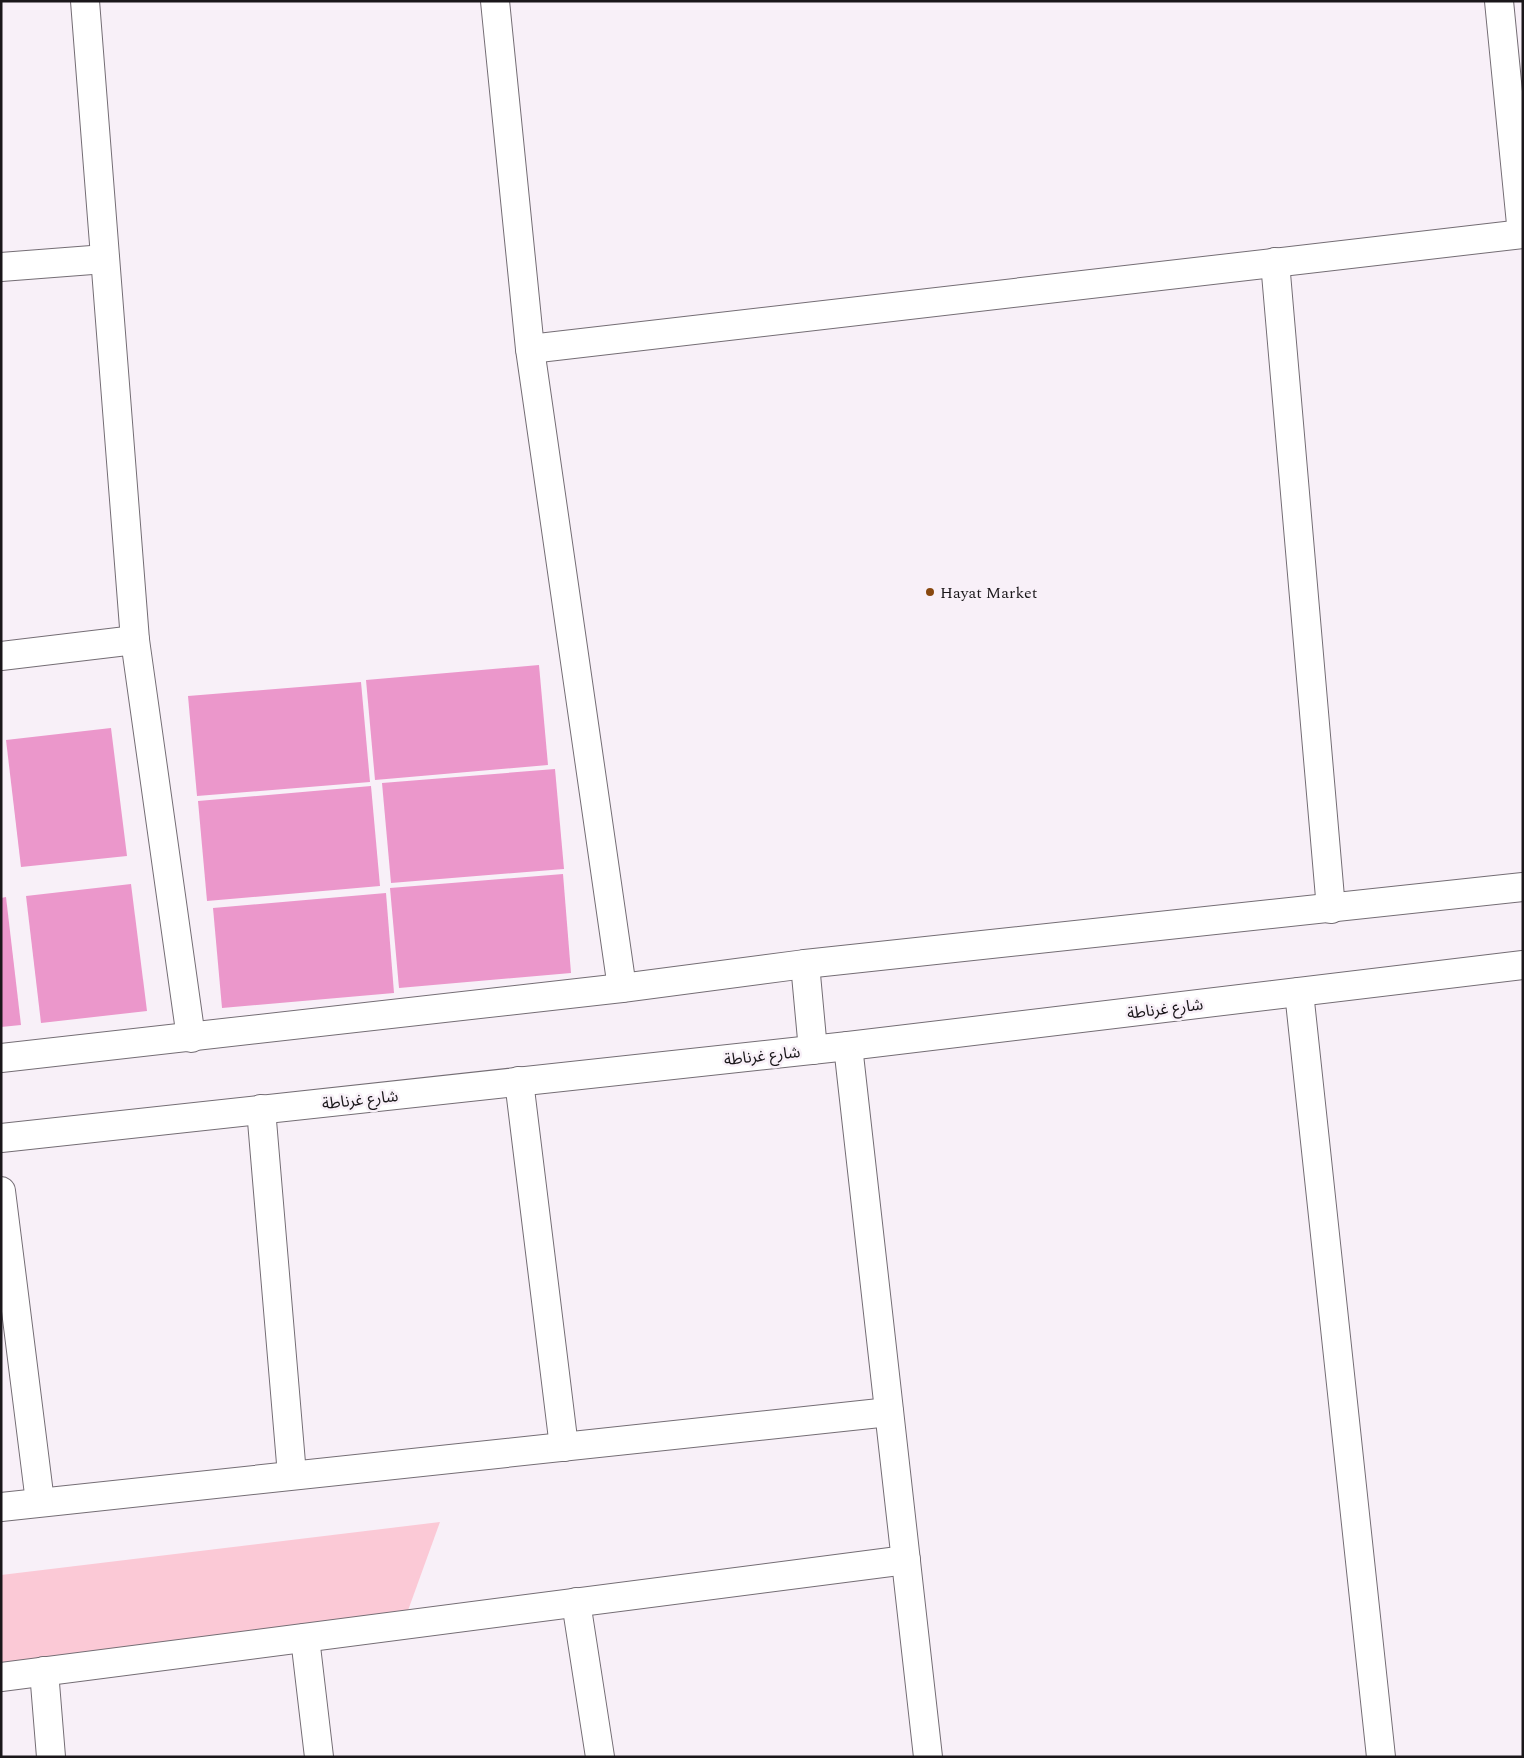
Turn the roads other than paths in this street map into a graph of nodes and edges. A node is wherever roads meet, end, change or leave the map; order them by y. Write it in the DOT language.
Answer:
graph roads {
  1 [pos="86,1"];
  2 [pos="495,1"];
  3 [pos="1499,1"];
  4 [pos="1522,234"];
  5 [pos="106,259"];
  6 [pos="1275,262"];
  7 [pos="1,267"];
  8 [pos="530,349"];
  9 [pos="135,640"];
  10 [pos="1,656"];
  11 [pos="1523,887"];
  12 [pos="1331,908"];
  13 [pos="805,964"];
  14 [pos="1523,965"];
  15 [pos="622,988"];
  16 [pos="1299,992"];
  17 [pos="191,1038"];
  18 [pos="848,1046"];
  19 [pos="812,1050"];
  20 [pos="1,1058"];
  21 [pos="519,1081"];
  22 [pos="262,1109"];
  23 [pos="1,1138"];
  24 [pos="1,1191"];
  25 [pos="889,1412"];
  26 [pos="564,1446"];
  27 [pos="292,1475"];
  28 [pos="40,1502"];
  29 [pos="1,1507"];
  30 [pos="906,1560"];
  31 [pos="576,1602"];
  32 [pos="305,1638"];
  33 [pos="44,1672"];
  34 [pos="1,1677"];
  35 [pos="51,1757"];
  36 [pos="320,1757"];
  37 [pos="600,1757"];
  38 [pos="928,1757"];
  39 [pos="1381,1757"];
  1 -- 5 [label="street"];
  2 -- 8 [label="street"];
  3 -- 4 [label="street"];
  4 -- 6 [label="street"];
  5 -- 7 [label="street"];
  5 -- 9 [label="street"];
  6 -- 8 [label="street"];
  6 -- 12 [label="street"];
  8 -- 15 [label="street"];
  9 -- 10 [label="street"];
  9 -- 17 [label="street"];
  11 -- 12 [label="street"];
  12 -- 13 [label="street"];
  13 -- 15 [label="street"];
  13 -- 19 [label="street"];
  14 -- 16 [label="street, شارع غرناطة"];
  15 -- 17 [label="street"];
  16 -- 18 [label="street, شارع غرناطة"];
  16 -- 39 [label="street"];
  17 -- 20 [label="street"];
  18 -- 19 [label="street, شارع غرناطة"];
  18 -- 25 [label="street"];
  19 -- 21 [label="street, شارع غرناطة"];
  21 -- 22 [label="street, شارع غرناطة"];
  21 -- 26 [label="street"];
  22 -- 23 [label="street, شارع غرناطة"];
  22 -- 27 [label="street"];
  24 -- 28 [label="street"];
  25 -- 26 [label="street"];
  25 -- 30 [label="street"];
  26 -- 27 [label="street"];
  27 -- 28 [label="street"];
  28 -- 29 [label="street"];
  30 -- 31 [label="street"];
  30 -- 38 [label="street"];
  31 -- 32 [label="street"];
  31 -- 37 [label="street"];
  32 -- 33 [label="street"];
  32 -- 36 [label="street"];
  33 -- 34 [label="street"];
  33 -- 35 [label="street"];
}
